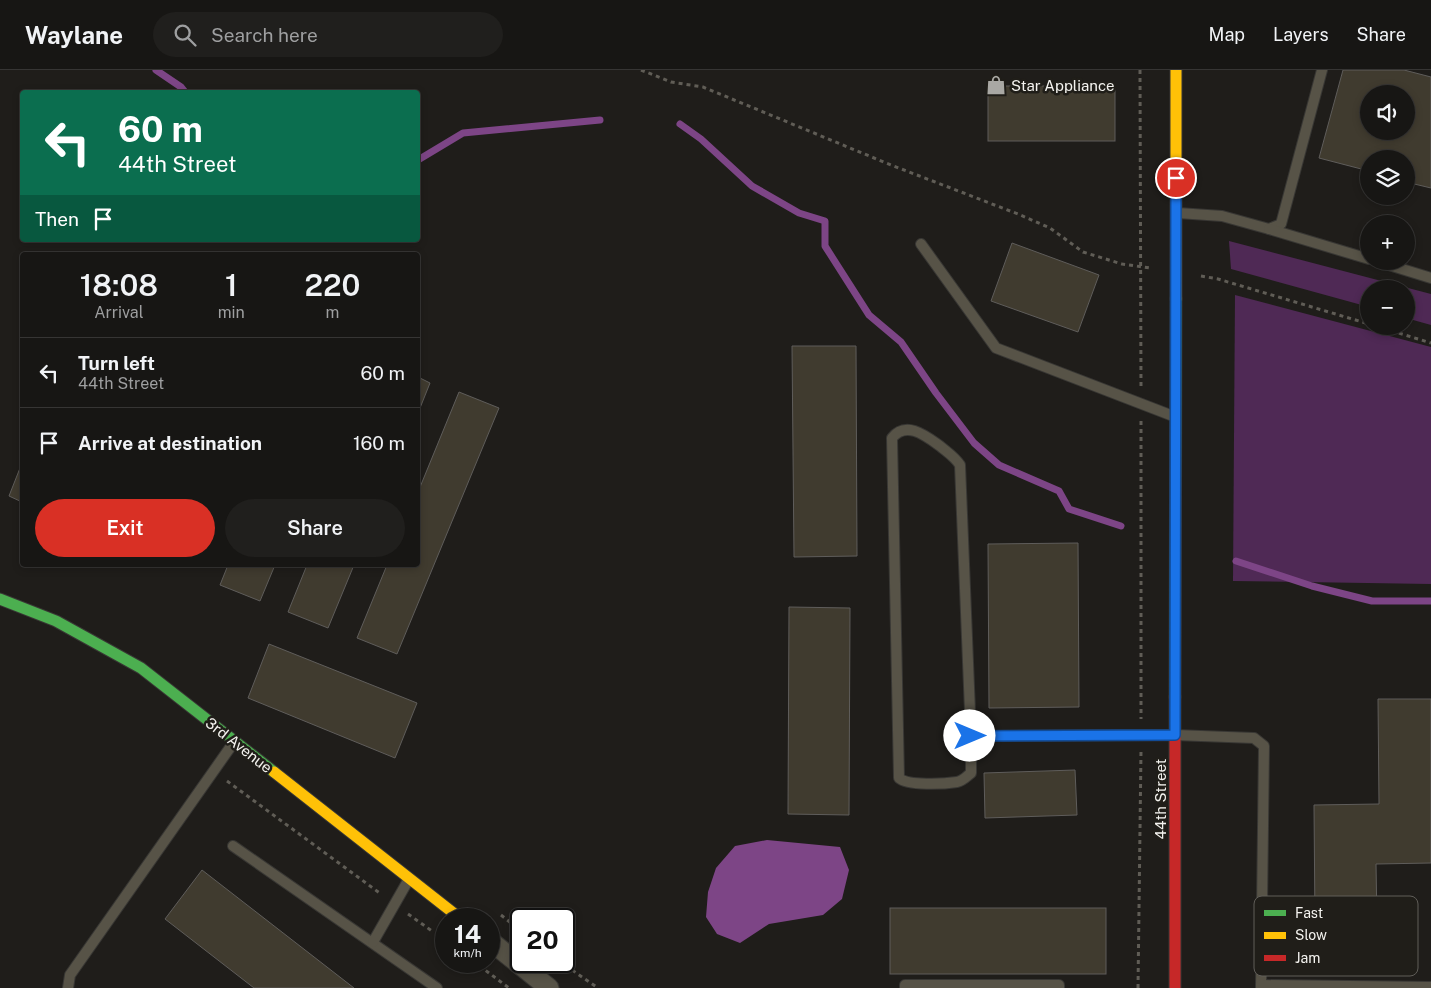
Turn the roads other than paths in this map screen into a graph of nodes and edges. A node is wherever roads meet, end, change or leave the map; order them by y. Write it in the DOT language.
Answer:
graph roads {
  1 [pos="1176,70"];
  2 [pos="1322,70"];
  3 [pos="1176,213"];
  4 [pos="1269,229"];
  5 [pos="920,244"];
  6 [pos="1360,256"];
  7 [pos="1405,270"];
  8 [pos="1431,278"];
  9 [pos="1176,417"];
  10 [pos="0,599"];
  11 [pos="1175,735"];
  12 [pos="970,736"];
  13 [pos="235,741"];
  14 [pos="233,846"];
  15 [pos="410,879"];
  16 [pos="1262,896"];
  17 [pos="447,908"];
  18 [pos="373,942"];
  19 [pos="500,949"];
  20 [pos="1261,987"];
  21 [pos="1431,987"];
  22 [pos="68,988"];
  23 [pos="437,988"];
  24 [pos="549,988"];
  25 [pos="905,988"];
  26 [pos="1059,988"];
  27 [pos="1175,988"];
  1 -- 3 [label="street, 44th Street"];
  2 -- 4 [label="lane"];
  3 -- 4 [label="lane"];
  3 -- 9 [label="street, 44th Street"];
  4 -- 6 [label="lane"];
  5 -- 9 [label="lane"];
  7 -- 8 [label="lane"];
  9 -- 11 [label="street, 44th Street"];
  10 -- 13 [label="street, 3rd Avenue"];
  11 -- 12 [label="lane"];
  11 -- 16 [label="lane"];
  11 -- 27 [label="street, 44th Street"];
  12 -- 12 [label="lane"];
  13 -- 15 [label="street, 3rd Avenue"];
  13 -- 22 [label="lane"];
  14 -- 18 [label="lane"];
  15 -- 17 [label="street, 3rd Avenue"];
  15 -- 18 [label="lane"];
  18 -- 23 [label="lane"];
  19 -- 24 [label="street"];
  20 -- 21 [label="lane"];
  25 -- 26 [label="lane"];
}
